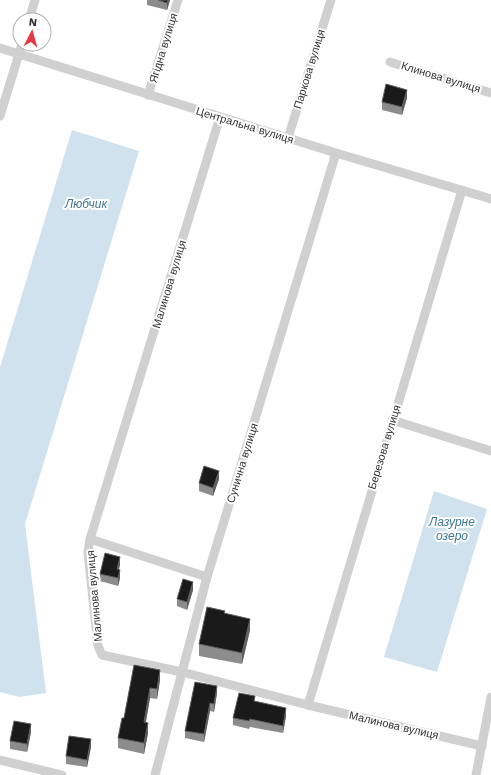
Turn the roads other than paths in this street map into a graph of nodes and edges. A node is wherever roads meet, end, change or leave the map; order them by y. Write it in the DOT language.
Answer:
graph roads {
  1 [pos="35,0"];
  2 [pos="178,0"];
  3 [pos="330,0"];
  4 [pos="31,12"];
  5 [pos="0,48"];
  6 [pos="18,54"];
  7 [pos="390,62"];
  8 [pos="491,93"];
  9 [pos="148,95"];
  10 [pos="0,116"];
  11 [pos="220,117"];
  12 [pos="288,138"];
  13 [pos="336,153"];
  14 [pos="462,190"];
  15 [pos="491,199"];
  16 [pos="392,420"];
  17 [pos="491,451"];
  18 [pos="90,539"];
  19 [pos="207,577"];
  20 [pos="182,672"];
  21 [pos="491,697"];
  22 [pos="308,705"];
  23 [pos="482,746"];
  24 [pos="0,760"];
  25 [pos="62,775"];
  26 [pos="155,775"];
  27 [pos="476,775"];
  1 -- 4 [label="street"];
  2 -- 9 [label="street, Ягідна вулиця"];
  3 -- 12 [label="street, Паркова вулиця"];
  5 -- 6 [label="street, Центральна вулиця"];
  6 -- 9 [label="street, Центральна вулиця"];
  6 -- 10 [label="street"];
  7 -- 8 [label="street, Клинова вулиця"];
  9 -- 11 [label="street, Центральна вулиця"];
  11 -- 12 [label="street, Центральна вулиця"];
  11 -- 18 [label="street, Малинова вулиця"];
  12 -- 13 [label="street, Центральна вулиця"];
  13 -- 14 [label="street, Центральна вулиця"];
  13 -- 19 [label="street, Сунична вулиця"];
  14 -- 15 [label="street, Центральна вулиця"];
  14 -- 16 [label="street, Березова вулиця"];
  16 -- 17 [label="street"];
  16 -- 22 [label="street, Березова вулиця"];
  18 -- 19 [label="street"];
  18 -- 20 [label="street, Малинова вулиця"];
  19 -- 20 [label="street, Сунична вулиця"];
  20 -- 22 [label="street, Малинова вулиця"];
  20 -- 26 [label="street, Сунична вулиця"];
  21 -- 23 [label="street"];
  22 -- 23 [label="street, Малинова вулиця"];
  23 -- 27 [label="street"];
  24 -- 25 [label="street"];
}
